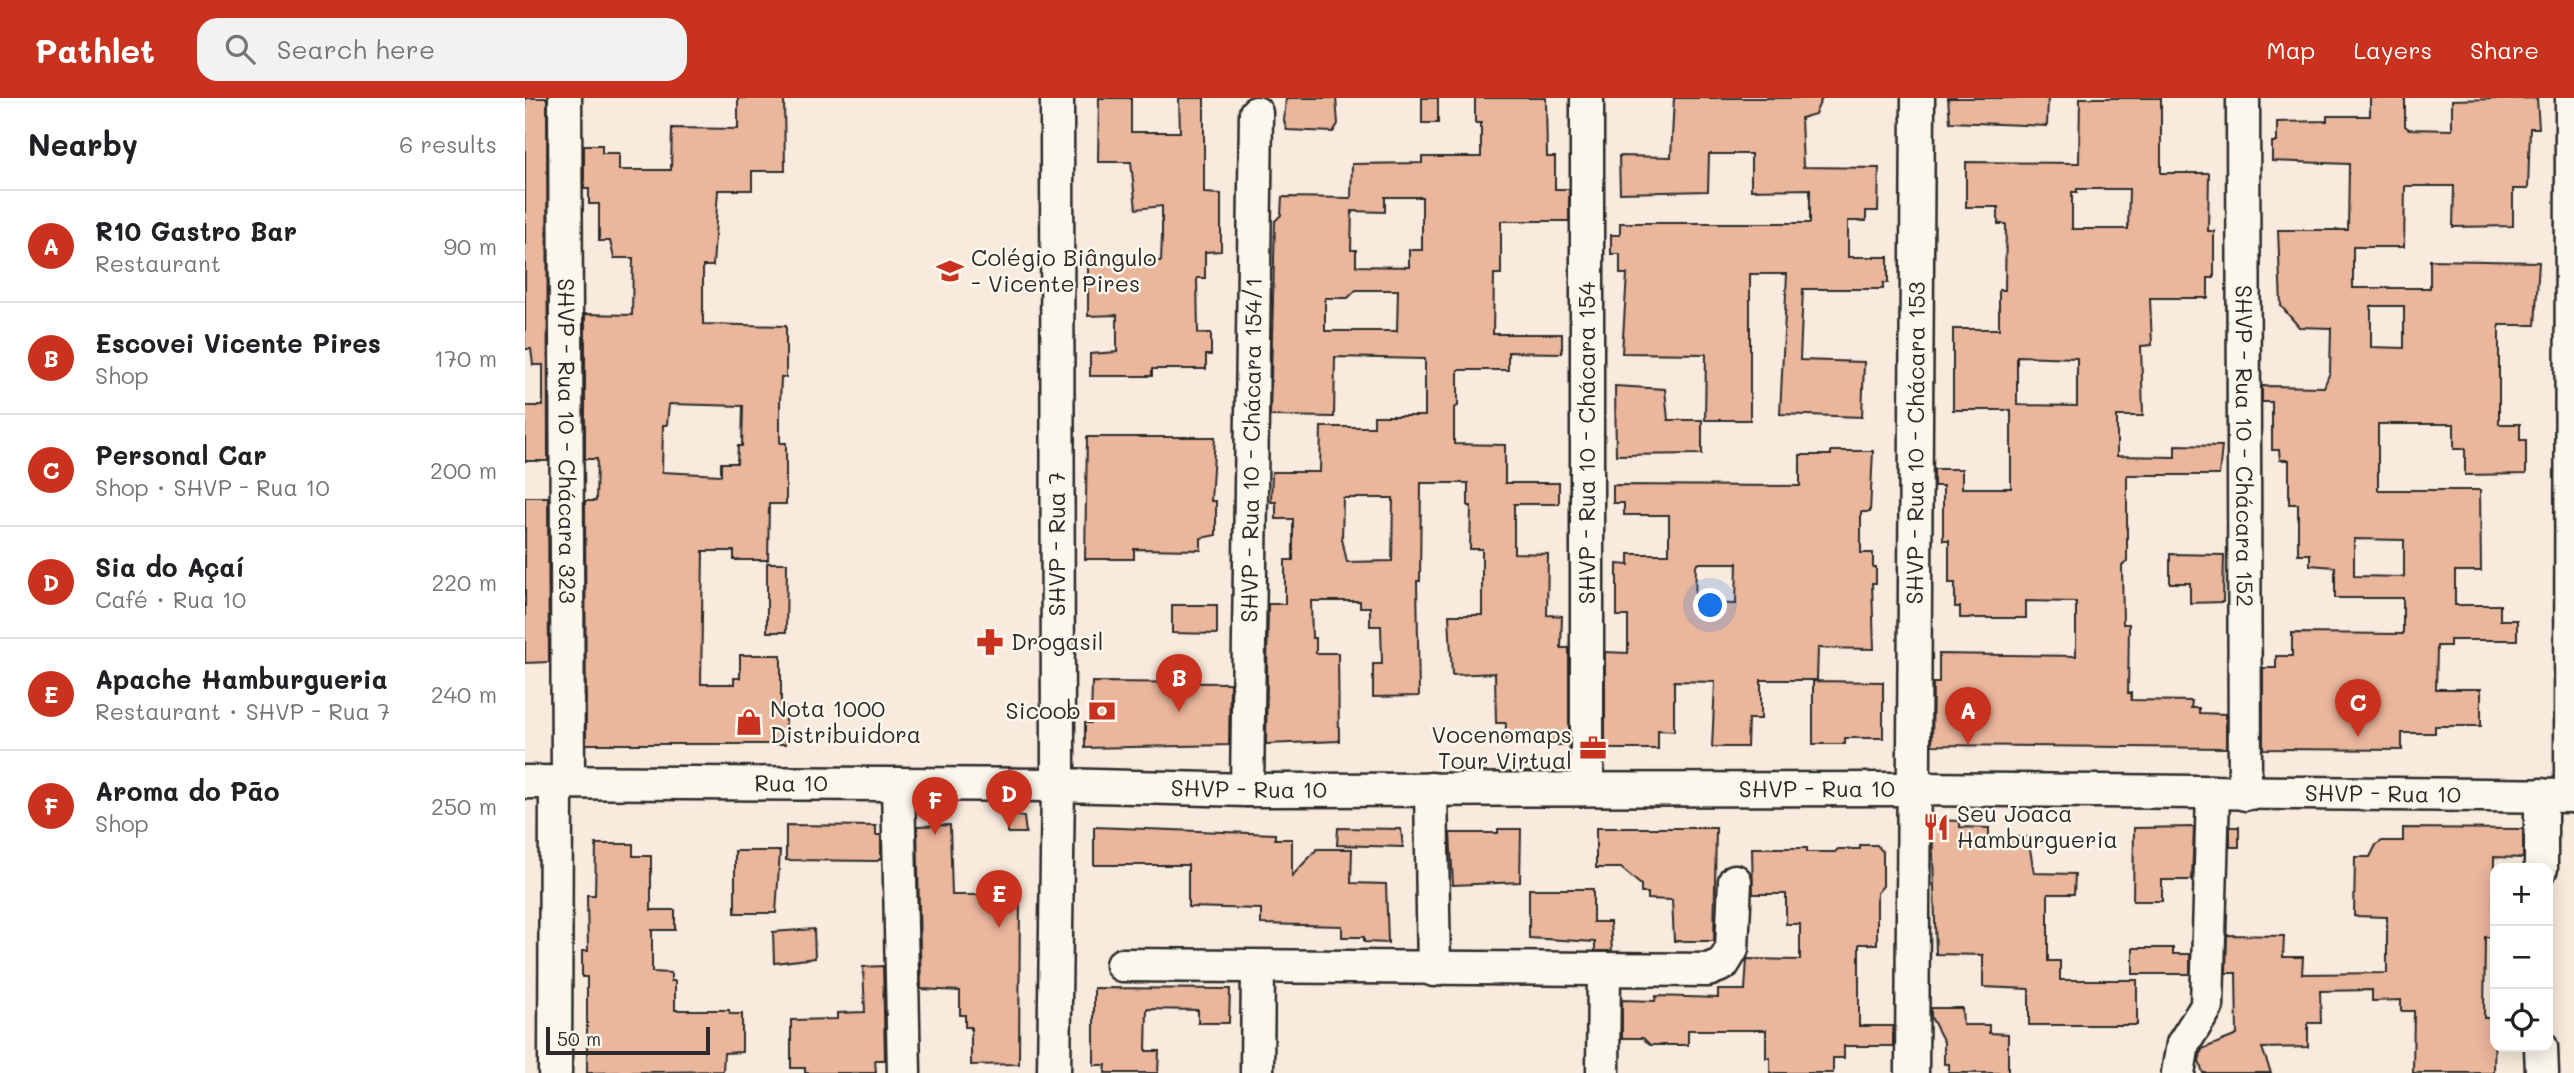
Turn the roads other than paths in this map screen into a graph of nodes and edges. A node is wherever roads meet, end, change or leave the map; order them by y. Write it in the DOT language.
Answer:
graph roads {
  1 [pos="565,98"];
  2 [pos="1057,98"];
  3 [pos="1587,98"];
  4 [pos="1918,98"];
  5 [pos="2243,98"];
  6 [pos="2572,98"];
  7 [pos="1256,113"];
  8 [pos="525,782"];
  9 [pos="562,782"];
  10 [pos="898,784"];
  11 [pos="1058,785"];
  12 [pos="1587,788"];
  13 [pos="1431,789"];
  14 [pos="1914,789"];
  15 [pos="1247,790"];
  16 [pos="2213,792"];
  17 [pos="2245,793"];
  18 [pos="2562,796"];
  19 [pos="2542,863"];
  20 [pos="1735,881"];
  21 [pos="1122,965"];
  22 [pos="1258,968"];
  23 [pos="1604,969"];
  24 [pos="1434,970"];
  25 [pos="2542,1052"];
  26 [pos="555,1073"];
  27 [pos="904,1073"];
  28 [pos="1054,1073"];
  29 [pos="1257,1073"];
  30 [pos="1604,1073"];
  31 [pos="1912,1073"];
  32 [pos="2178,1073"];
  33 [pos="2542,1073"];
  1 -- 9 [label="street, SHVP - Rua 10 - Chácara 323"];
  2 -- 11 [label="street, SHVP - Rua 7"];
  3 -- 12 [label="street, SHVP - Rua 10 - Chácara 154"];
  4 -- 14 [label="street, SHVP - Rua 10 - Chácara 153"];
  5 -- 17 [label="street, SHVP - Rua 10 - Chácara 152"];
  6 -- 18 [label="street"];
  7 -- 15 [label="street, SHVP - Rua 10 - Chácara 154/1"];
  8 -- 9 [label="street, Rua 10"];
  9 -- 10 [label="street, Rua 10"];
  9 -- 26 [label="street, SHVP - Rua 10 - Chácara 323"];
  10 -- 11 [label="street, Rua 10"];
  10 -- 27 [label="street"];
  11 -- 15 [label="street, SHVP - Rua 10"];
  11 -- 28 [label="street, SHVP - Rua 7"];
  12 -- 13 [label="street, SHVP - Rua 10"];
  12 -- 14 [label="street, SHVP - Rua 10"];
  13 -- 15 [label="street, SHVP - Rua 10"];
  13 -- 24 [label="street"];
  14 -- 16 [label="street, SHVP - Rua 10"];
  14 -- 31 [label="street, SHVP - Rua 10 - Chácara 153"];
  16 -- 17 [label="street, SHVP - Rua 10"];
  16 -- 32 [label="street"];
  17 -- 18 [label="street, SHVP - Rua 10"];
  18 -- 19 [label="street"];
  20 -- 23 [label="street"];
  21 -- 22 [label="street"];
  22 -- 24 [label="street"];
  22 -- 29 [label="street"];
  23 -- 24 [label="street"];
  23 -- 30 [label="street"];
  25 -- 33 [label="street"];
}
